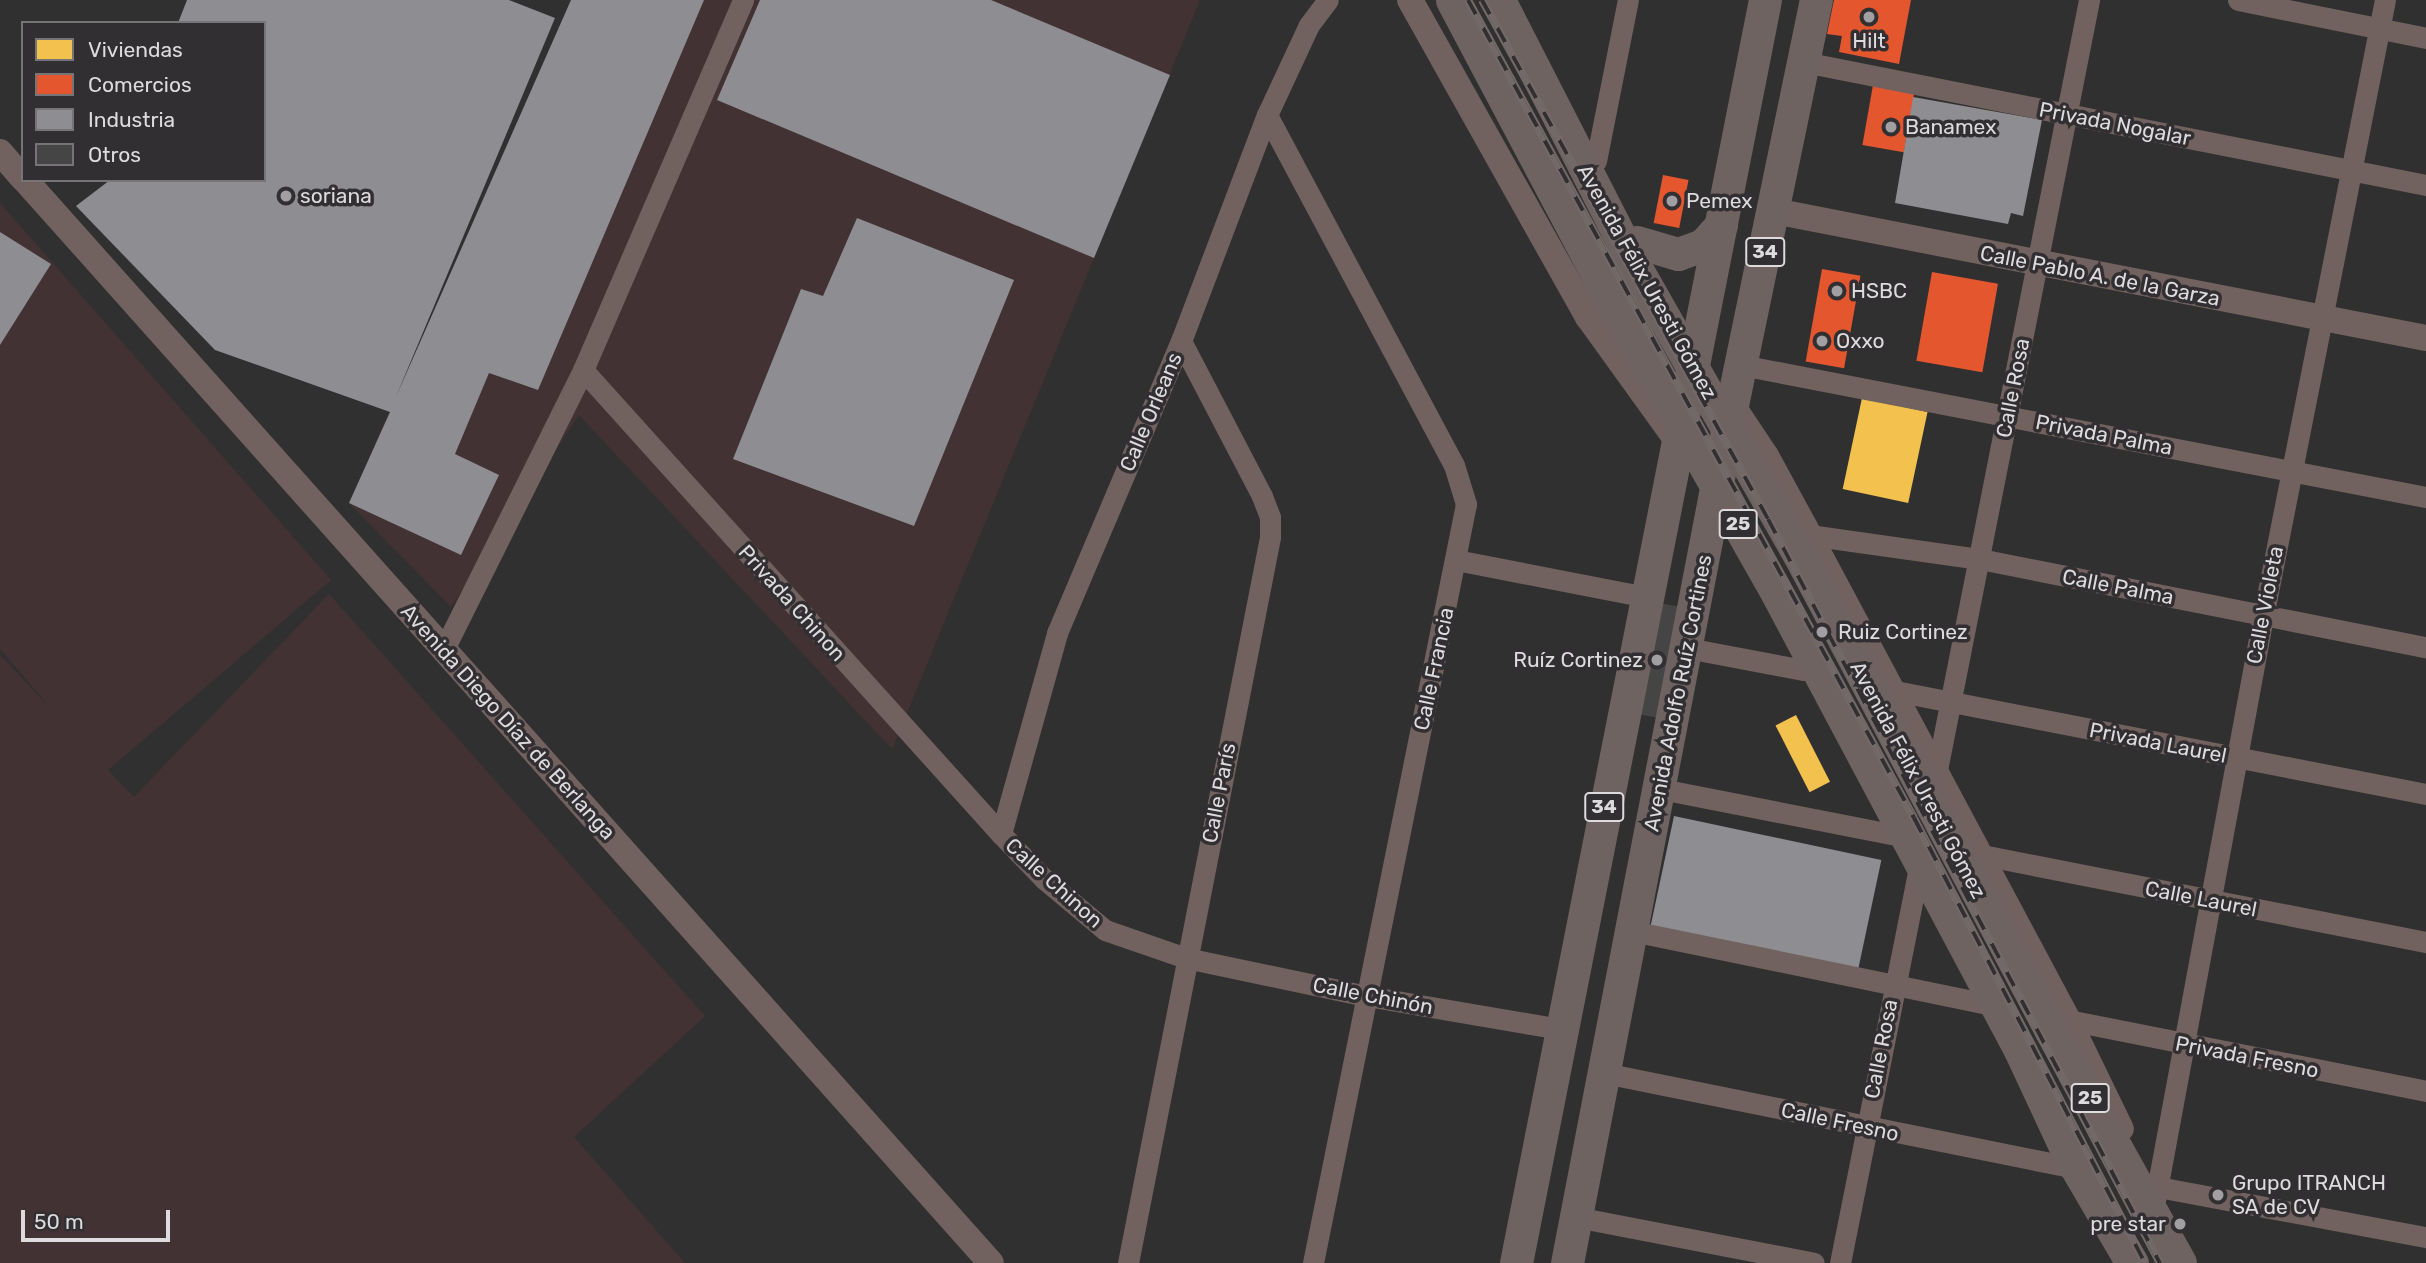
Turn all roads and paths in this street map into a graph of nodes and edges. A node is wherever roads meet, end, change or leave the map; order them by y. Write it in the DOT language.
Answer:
graph roads {
  1 [pos="743,0"];
  2 [pos="1328,0"];
  3 [pos="1410,0"];
  4 [pos="1451,0"];
  5 [pos="1499,0"];
  6 [pos="1514,0"];
  7 [pos="1628,0"];
  8 [pos="1765,0"];
  9 [pos="1816,0"];
  10 [pos="2089,0"];
  11 [pos="2238,0"];
  12 [pos="2385,0"];
  13 [pos="2380,29"];
  14 [pos="2426,38"];
  15 [pos="1804,62"];
  16 [pos="2067,114"];
  17 [pos="1267,116"];
  18 [pos="0,152"];
  19 [pos="1596,161"];
  20 [pos="2352,171"];
  21 [pos="21,176"];
  22 [pos="27,182"];
  23 [pos="2426,185"];
  24 [pos="1774,211"];
  25 [pos="1721,225"];
  26 [pos="1637,242"];
  27 [pos="2037,264"];
  28 [pos="1661,286"];
  29 [pos="1588,317"];
  30 [pos="2323,318"];
  31 [pos="2426,338"];
  32 [pos="1181,341"];
  33 [pos="1699,353"];
  34 [pos="1741,365"];
  35 [pos="583,370"];
  36 [pos="1732,405"];
  37 [pos="2008,416"];
  38 [pos="1679,444"];
  39 [pos="2292,471"];
  40 [pos="2426,497"];
  41 [pos="1714,503"];
  42 [pos="1809,535"];
  43 [pos="1738,550"];
  44 [pos="1980,559"];
  45 [pos="1456,560"];
  46 [pos="1646,597"];
  47 [pos="2263,617"];
  48 [pos="2426,647"];
  49 [pos="1687,648"];
  50 [pos="444,649"];
  51 [pos="1803,670"];
  52 [pos="1890,690"];
  53 [pos="1953,702"];
  54 [pos="2237,759"];
  55 [pos="1936,775"];
  56 [pos="1661,789"];
  57 [pos="2426,794"];
  58 [pos="1001,834"];
  59 [pos="1895,835"];
  60 [pos="1977,853"];
  61 [pos="1917,876"];
  62 [pos="2211,902"];
  63 [pos="1632,931"];
  64 [pos="2426,942"];
  65 [pos="1186,958"];
  66 [pos="1893,985"];
  67 [pos="1367,996"];
  68 [pos="1984,1003"];
  69 [pos="2059,1026"];
  70 [pos="1560,1029"];
  71 [pos="2182,1045"];
  72 [pos="1604,1073"];
  73 [pos="2426,1091"];
  74 [pos="1866,1128"];
  75 [pos="2073,1163"];
  76 [pos="2156,1199"];
  77 [pos="1576,1217"];
  78 [pos="2426,1237"];
  79 [pos="991,1263"];
  80 [pos="1128,1263"];
  81 [pos="1313,1263"];
  82 [pos="1516,1263"];
  83 [pos="1567,1263"];
  84 [pos="1814,1263"];
  85 [pos="1840,1263"];
  86 [pos="2132,1263"];
  87 [pos="2180,1263"];
  1 -- 35 [label="street"];
  2 -- 17 [label="street, Calle Orleans"];
  3 -- 29 [label="street"];
  4 -- 75 [label="main road, Avenida Félix Uresti Gómez / 25"];
  5 -- 69 [label="main road, Avenida Félix Uresti Gómez / 25"];
  6 -- 19 [label="street"];
  7 -- 19 [label="street"];
  8 -- 25 [label="main road, 34"];
  9 -- 15 [label="main road, Avenida Adolfo Ruíz Cortines / 34"];
  10 -- 16 [label="street, Calle Rosa"];
  11 -- 13 [label="street"];
  12 -- 13 [label="street, Calle Violeta"];
  13 -- 14 [label="street"];
  13 -- 20 [label="street, Calle Violeta"];
  15 -- 16 [label="street, Privada Nogalar"];
  15 -- 24 [label="main road, Avenida Adolfo Ruíz Cortines / 34"];
  16 -- 20 [label="street, Privada Nogalar"];
  16 -- 27 [label="street, Calle Rosa"];
  17 -- 32 [label="street, Calle Orleans"];
  17 -- 45 [label="street, Calle Francia"];
  18 -- 21 [label="street, Avenida Diego Díaz de Berlanga"];
  19 -- 26 [label="street"];
  20 -- 23 [label="street, Privada Nogalar"];
  20 -- 30 [label="street, Calle Violeta"];
  22 -- 50 [label="street, Avenida Diego Díaz de Berlanga"];
  24 -- 27 [label="street, Calle Pablo A. de la Garza"];
  24 -- 34 [label="main road, Avenida Adolfo Ruíz Cortines / 34"];
  25 -- 26 [label="main road"];
  25 -- 33 [label="main road, 34"];
  26 -- 28 [label="street"];
  27 -- 30 [label="street, Calle Pablo A. de la Garza"];
  27 -- 37 [label="street, Calle Rosa"];
  28 -- 29 [label="street"];
  28 -- 33 [label="street"];
  29 -- 38 [label="street"];
  30 -- 31 [label="street, Calle Pablo A. de la Garza"];
  30 -- 39 [label="street, Calle Violeta"];
  32 -- 58 [label="street, Calle Orleans"];
  32 -- 65 [label="street, Calle París"];
  33 -- 36 [label="street"];
  33 -- 38 [label="main road, 34"];
  34 -- 36 [label="main road, Avenida Adolfo Ruíz Cortines / 34"];
  34 -- 37 [label="street, Privada Palma"];
  35 -- 50 [label="street"];
  35 -- 58 [label="street, Privada Chinon"];
  36 -- 41 [label="main road, Avenida Adolfo Ruíz Cortines / 34"];
  36 -- 42 [label="street"];
  37 -- 39 [label="street, Privada Palma"];
  37 -- 44 [label="street, Calle Rosa"];
  38 -- 41 [label="street"];
  38 -- 46 [label="main road, 34"];
  39 -- 40 [label="street, Privada Palma"];
  39 -- 47 [label="street, Calle Violeta"];
  41 -- 43 [label="street"];
  41 -- 49 [label="main road, Avenida Adolfo Ruíz Cortines / 34"];
  42 -- 43 [label="street"];
  42 -- 44 [label="street, Calle Palma"];
  42 -- 52 [label="street"];
  43 -- 51 [label="street"];
  44 -- 47 [label="street, Calle Palma"];
  44 -- 53 [label="street, Calle Rosa"];
  45 -- 46 [label="street"];
  45 -- 67 [label="street, Calle Francia"];
  46 -- 70 [label="main road, 34"];
  47 -- 48 [label="street, Calle Palma"];
  47 -- 54 [label="street, Calle Violeta"];
  49 -- 51 [label="street"];
  49 -- 56 [label="main road, Avenida Adolfo Ruíz Cortines / 34"];
  50 -- 79 [label="street, Avenida Diego Díaz de Berlanga"];
  51 -- 59 [label="street"];
  52 -- 53 [label="street, Privada Laurel"];
  52 -- 55 [label="street"];
  53 -- 54 [label="street, Privada Laurel"];
  53 -- 55 [label="street, Calle Rosa"];
  54 -- 57 [label="street, Privada Laurel"];
  54 -- 62 [label="street, Calle Violeta"];
  55 -- 60 [label="street"];
  56 -- 59 [label="street"];
  56 -- 63 [label="main road, Avenida Adolfo Ruíz Cortines / 34"];
  58 -- 65 [label="street, Calle Chinon"];
  59 -- 61 [label="street"];
  60 -- 62 [label="street, Calle Laurel"];
  60 -- 69 [label="street"];
  61 -- 66 [label="street, Calle Rosa"];
  61 -- 68 [label="street"];
  62 -- 64 [label="street, Calle Laurel"];
  62 -- 71 [label="street, Calle Violeta"];
  63 -- 66 [label="street"];
  63 -- 72 [label="main road, Avenida Adolfo Ruíz Cortines / 34"];
  65 -- 67 [label="street, Calle Chinón"];
  65 -- 80 [label="street, Calle París"];
  66 -- 68 [label="street"];
  66 -- 74 [label="street, Calle Rosa"];
  67 -- 70 [label="street, Calle Chinón"];
  67 -- 81 [label="street, Calle Francia"];
  68 -- 75 [label="street"];
  69 -- 71 [label="street, Privada Fresno"];
  69 -- 76 [label="main road, Avenida Félix Uresti Gómez / 25"];
  70 -- 82 [label="main road, 34"];
  71 -- 73 [label="street, Privada Fresno"];
  71 -- 76 [label="street, Calle Violeta"];
  72 -- 74 [label="street, Calle Fresno"];
  72 -- 77 [label="main road, Avenida Adolfo Ruíz Cortines / 34"];
  74 -- 75 [label="street, Calle Fresno"];
  74 -- 85 [label="street, Calle Rosa"];
  75 -- 86 [label="main road, Avenida Félix Uresti Gómez / 25"];
  76 -- 78 [label="street"];
  76 -- 87 [label="main road, Avenida Félix Uresti Gómez / 25"];
  77 -- 83 [label="main road, Avenida Adolfo Ruíz Cortines / 34"];
  77 -- 84 [label="street"];
}
